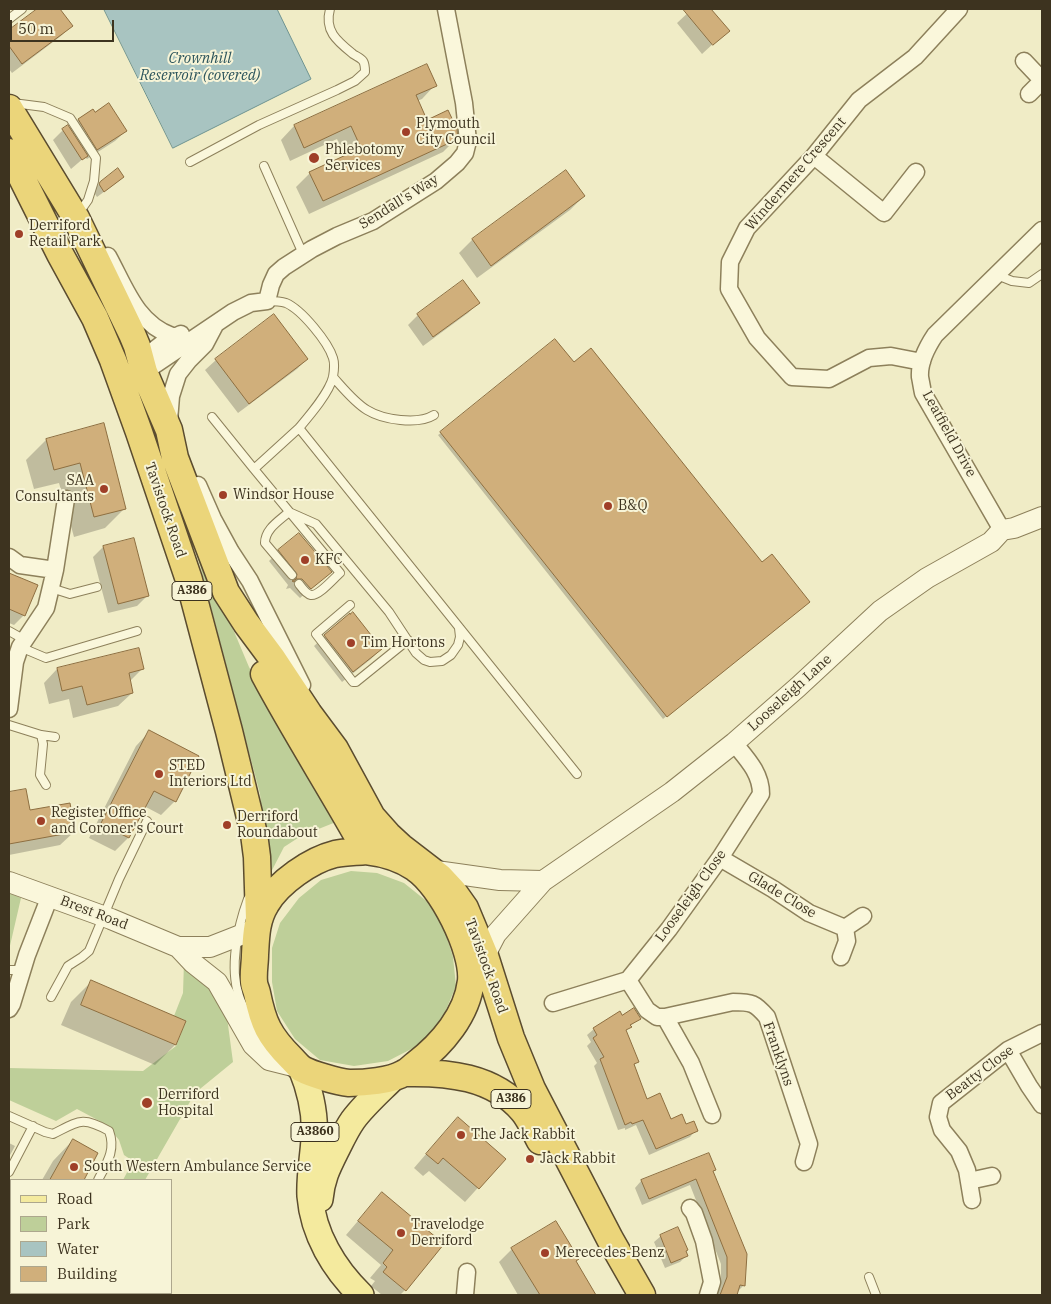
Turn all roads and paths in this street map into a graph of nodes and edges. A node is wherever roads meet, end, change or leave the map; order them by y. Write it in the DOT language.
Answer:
graph roads {
  1 [pos="22,9"];
  2 [pos="330,9"];
  3 [pos="446,9"];
  4 [pos="959,9"];
  5 [pos="9,19"];
  6 [pos="1024,61"];
  7 [pos="1042,80"];
  8 [pos="1029,94"];
  9 [pos="9,102"];
  10 [pos="9,108"];
  11 [pos="9,152"];
  12 [pos="814,156"];
  13 [pos="190,162"];
  14 [pos="264,166"];
  15 [pos="916,172"];
  16 [pos="76,218"];
  17 [pos="1042,230"];
  18 [pos="303,254"];
  19 [pos="1042,274"];
  20 [pos="997,275"];
  21 [pos="267,301"];
  22 [pos="216,323"];
  23 [pos="172,336"];
  24 [pos="922,362"];
  25 [pos="132,374"];
  26 [pos="333,377"];
  27 [pos="434,415"];
  28 [pos="212,417"];
  29 [pos="299,428"];
  30 [pos="169,430"];
  31 [pos="254,469"];
  32 [pos="66,499"];
  33 [pos="289,512"];
  34 [pos="1042,517"];
  35 [pos="1002,530"];
  36 [pos="14,561"];
  37 [pos="54,570"];
  38 [pos="292,575"];
  39 [pos="250,581"];
  40 [pos="299,584"];
  41 [pos="98,587"];
  42 [pos="51,588"];
  43 [pos="350,605"];
  44 [pos="246,623"];
  45 [pos="460,628"];
  46 [pos="137,630"];
  47 [pos="9,631"];
  48 [pos="407,639"];
  49 [pos="23,644"];
  50 [pos="11,684"];
  51 [pos="9,709"];
  52 [pos="9,725"];
  53 [pos="41,735"];
  54 [pos="55,737"];
  55 [pos="734,743"];
  56 [pos="335,749"];
  57 [pos="577,774"];
  58 [pos="46,785"];
  59 [pos="146,822"];
  60 [pos="366,851"];
  61 [pos="720,858"];
  62 [pos="424,870"];
  63 [pos="543,881"];
  64 [pos="9,882"];
  65 [pos="50,896"];
  66 [pos="863,916"];
  67 [pos="104,917"];
  68 [pos="251,928"];
  69 [pos="846,928"];
  70 [pos="178,947"];
  71 [pos="485,956"];
  72 [pos="841,957"];
  73 [pos="15,970"];
  74 [pos="471,979"];
  75 [pos="628,980"];
  76 [pos="51,997"];
  77 [pos="553,1003"];
  78 [pos="9,1010"];
  79 [pos="665,1017"];
  80 [pos="1042,1033"];
  81 [pos="259,1034"];
  82 [pos="1008,1050"];
  83 [pos="275,1053"];
  84 [pos="301,1068"];
  85 [pos="399,1076"];
  86 [pos="1042,1105"];
  87 [pos="712,1115"];
  88 [pos="9,1116"];
  89 [pos="33,1126"];
  90 [pos="804,1162"];
  91 [pos="9,1172"];
  92 [pos="992,1176"];
  93 [pos="99,1179"];
  94 [pos="969,1181"];
  95 [pos="972,1200"];
  96 [pos="690,1208"];
  97 [pos="337,1267"];
  98 [pos="467,1272"];
  99 [pos="869,1277"];
  100 [pos="361,1295"];
  101 [pos="465,1295"];
  102 [pos="622,1295"];
  103 [pos="642,1295"];
  104 [pos="708,1295"];
  105 [pos="876,1295"];
  1 -- 5 [label="lane"];
  2 -- 13 [label="lane"];
  3 -- 18 [label="street, Sendall's Way"];
  4 -- 12 [label="street, Windermere Crescent"];
  6 -- 7 [label="street"];
  7 -- 8 [label="street"];
  9 -- 16 [label="lane"];
  10 -- 16 [label="highway, Tavistock Road / A386"];
  11 -- 25 [label="highway, Tavistock Road / A386"];
  12 -- 15 [label="street"];
  12 -- 24 [label="street, Windermere Crescent"];
  14 -- 18 [label="lane"];
  16 -- 23 [label="street"];
  16 -- 25 [label="highway, Tavistock Road / A386"];
  17 -- 20 [label="street, Leatfield Drive"];
  18 -- 21 [label="street, Sendall's Way"];
  19 -- 20 [label="lane"];
  20 -- 24 [label="street, Leatfield Drive"];
  21 -- 22 [label="street"];
  21 -- 26 [label="lane"];
  22 -- 23 [label="street"];
  22 -- 25 [label="street"];
  22 -- 30 [label="street"];
  23 -- 25 [label="street"];
  24 -- 35 [label="street, Leatfield Drive"];
  25 -- 30 [label="highway, Tavistock Road / A386"];
  25 -- 68 [label="highway, Tavistock Road / A386"];
  26 -- 27 [label="lane"];
  26 -- 29 [label="lane"];
  28 -- 31 [label="lane"];
  29 -- 31 [label="lane"];
  29 -- 45 [label="lane"];
  30 -- 39 [label="street, Tavistock Road"];
  30 -- 44 [label="highway, Tavistock Road / A386"];
  31 -- 33 [label="lane"];
  32 -- 37 [label="street"];
  33 -- 38 [label="lane"];
  33 -- 40 [label="lane"];
  33 -- 48 [label="lane"];
  34 -- 35 [label="street, Looseleigh Lane"];
  35 -- 55 [label="street, Looseleigh Lane"];
  36 -- 37 [label="street"];
  37 -- 42 [label="street"];
  39 -- 44 [label="street, Tavistock Road"];
  39 -- 56 [label="street"];
  41 -- 42 [label="lane"];
  42 -- 49 [label="street"];
  43 -- 48 [label="lane"];
  44 -- 56 [label="highway, Tavistock Road / A386"];
  44 -- 60 [label="highway, Tavistock Road / A386"];
  45 -- 48 [label="lane"];
  45 -- 57 [label="lane"];
  46 -- 49 [label="lane"];
  47 -- 49 [label="lane"];
  49 -- 50 [label="street"];
  50 -- 51 [label="street"];
  52 -- 53 [label="lane"];
  53 -- 54 [label="lane"];
  53 -- 58 [label="lane"];
  55 -- 61 [label="street, Looseleigh Close"];
  55 -- 63 [label="street, Looseleigh Lane"];
  56 -- 62 [label="highway, Tavistock Road / A386"];
  59 -- 67 [label="lane"];
  60 -- 62 [label="highway"];
  60 -- 68 [label="highway"];
  61 -- 69 [label="street, Glade Close"];
  61 -- 75 [label="street, Looseleigh Close"];
  62 -- 63 [label="street"];
  62 -- 71 [label="highway, Tavistock Road / A386"];
  62 -- 74 [label="highway"];
  63 -- 71 [label="street, Looseleigh Lane"];
  64 -- 65 [label="street, Brest Road"];
  65 -- 67 [label="street, Brest Road"];
  65 -- 73 [label="street"];
  66 -- 69 [label="street"];
  67 -- 70 [label="street, Brest Road"];
  67 -- 76 [label="lane"];
  68 -- 70 [label="street, Brest Road"];
  68 -- 81 [label="lane"];
  68 -- 84 [label="highway"];
  69 -- 72 [label="street"];
  70 -- 84 [label="street, Brest Road"];
  71 -- 74 [label="street, Looseleigh Lane"];
  71 -- 103 [label="highway, Tavistock Road / A386"];
  73 -- 78 [label="street"];
  74 -- 85 [label="highway"];
  75 -- 77 [label="street"];
  75 -- 79 [label="street"];
  79 -- 87 [label="street"];
  79 -- 90 [label="street, Franklyns"];
  80 -- 82 [label="street, Beatty Close"];
  82 -- 86 [label="street"];
  82 -- 94 [label="street, Beatty Close"];
  83 -- 84 [label="lane"];
  84 -- 85 [label="highway"];
  84 -- 97 [label="main road, A3860"];
  85 -- 97 [label="main road, A3860"];
  85 -- 102 [label="highway, A386"];
  88 -- 89 [label="lane"];
  89 -- 91 [label="lane"];
  89 -- 93 [label="lane"];
  92 -- 94 [label="street"];
  94 -- 95 [label="street, Beatty Close"];
  96 -- 104 [label="street"];
  97 -- 100 [label="main road, A3860"];
  98 -- 101 [label="street"];
  99 -- 105 [label="lane"];
}
